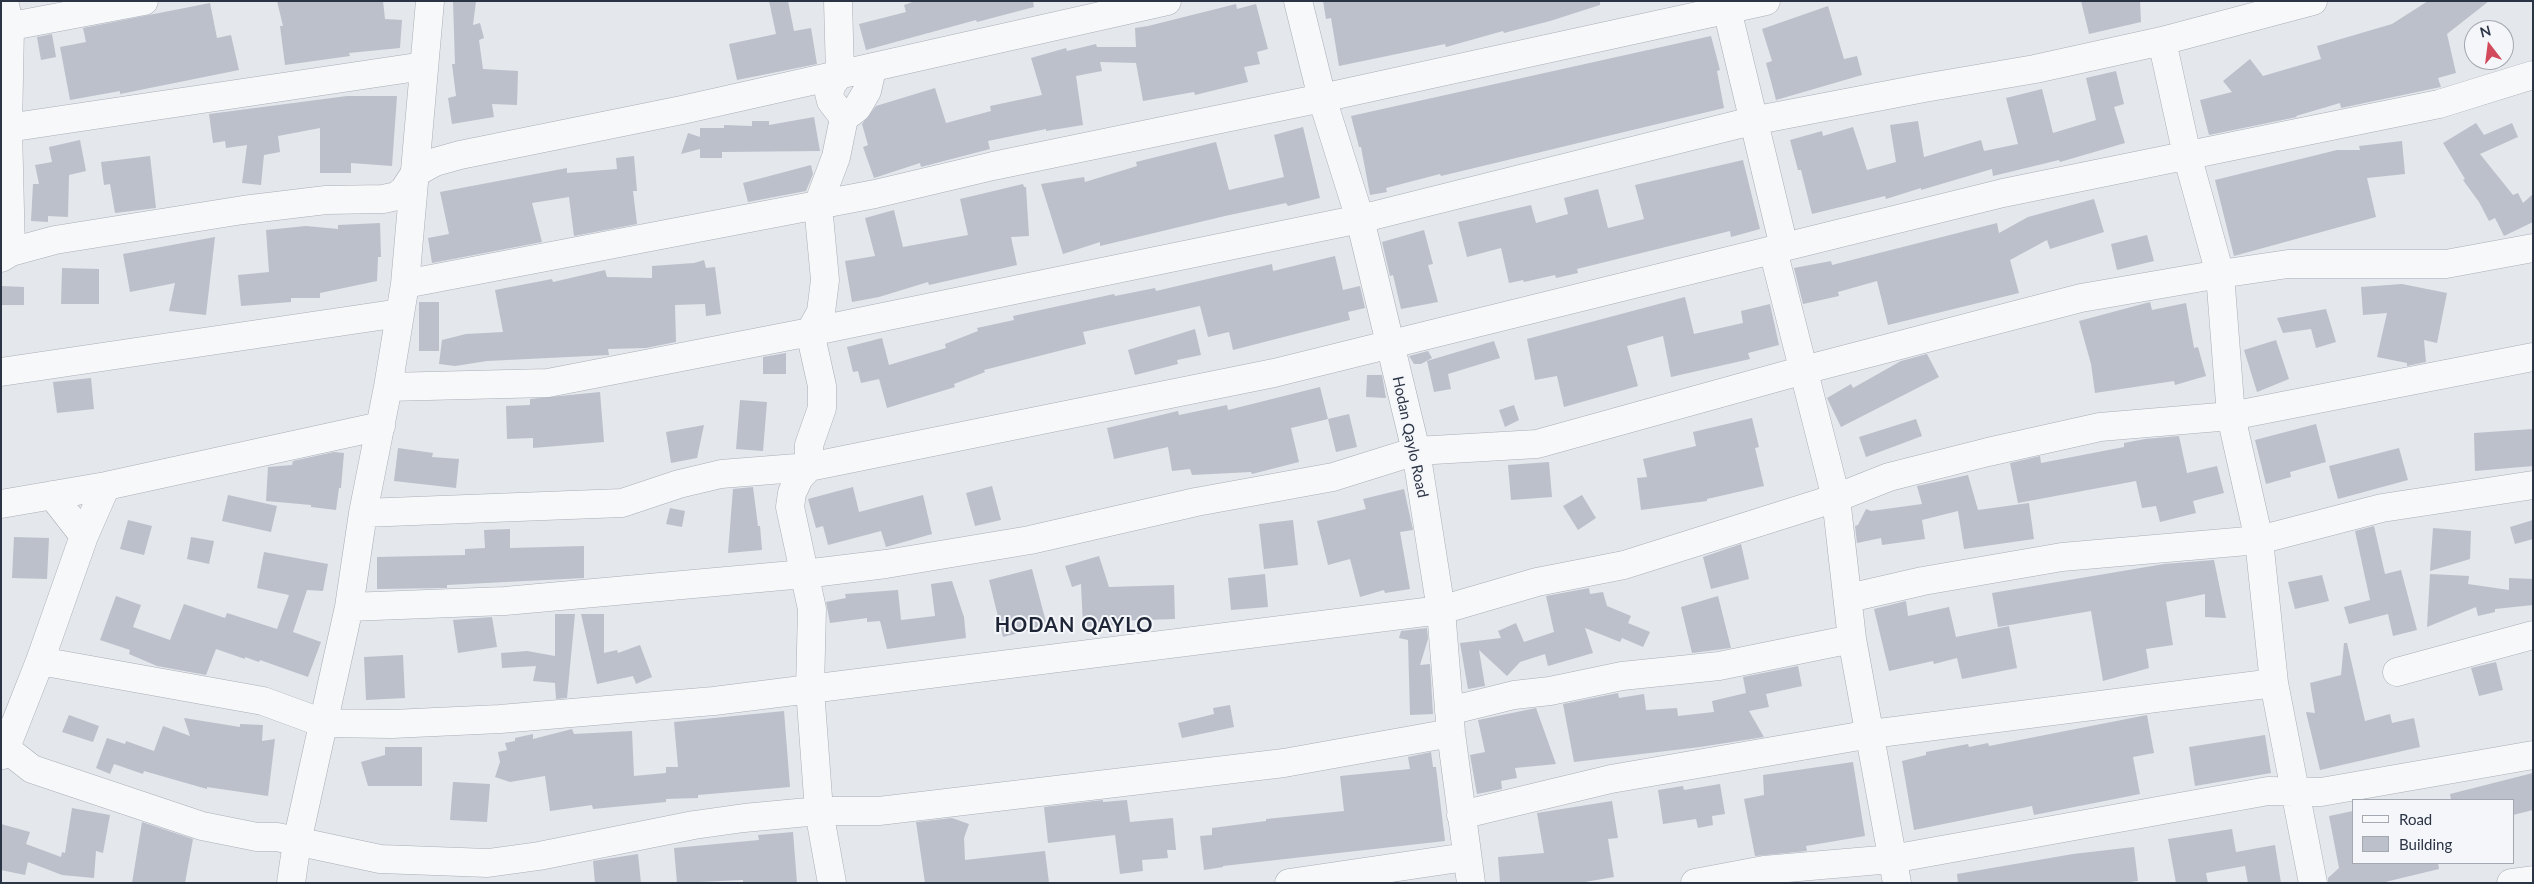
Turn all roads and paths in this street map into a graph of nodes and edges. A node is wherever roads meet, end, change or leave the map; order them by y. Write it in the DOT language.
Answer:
graph roads {
  1 [pos="144,1"];
  2 [pos="430,1"];
  3 [pos="838,1"];
  4 [pos="1166,1"];
  5 [pos="1298,1"];
  6 [pos="1766,1"];
  7 [pos="2313,1"];
  8 [pos="1726,5"];
  9 [pos="5,19"];
  10 [pos="2162,41"];
  11 [pos="424,66"];
  12 [pos="872,69"];
  13 [pos="840,74"];
  14 [pos="2533,75"];
  15 [pos="1322,98"];
  16 [pos="844,118"];
  17 [pos="1752,121"];
  18 [pos="4,128"];
  19 [pos="2187,156"];
  20 [pos="415,173"];
  21 [pos="818,205"];
  22 [pos="1360,219"];
  23 [pos="2533,248"];
  24 [pos="1778,249"];
  25 [pos="6,255"];
  26 [pos="2220,274"];
  27 [pos="405,284"];
  28 [pos="400,313"];
  29 [pos="810,332"];
  30 [pos="1390,344"];
  31 [pos="2533,357"];
  32 [pos="1804,370"];
  33 [pos="1,372"];
  34 [pos="388,387"];
  35 [pos="2231,416"];
  36 [pos="381,426"];
  37 [pos="1416,451"];
  38 [pos="809,468"];
  39 [pos="2533,485"];
  40 [pos="106,486"];
  41 [pos="52,495"];
  42 [pos="1836,498"];
  43 [pos="1,504"];
  44 [pos="363,513"];
  45 [pos="84,536"];
  46 [pos="2259,540"];
  47 [pos="804,574"];
  48 [pos="1848,598"];
  49 [pos="349,607"];
  50 [pos="1441,610"];
  51 [pos="2533,635"];
  52 [pos="1852,639"];
  53 [pos="40,661"];
  54 [pos="2397,672"];
  55 [pos="2274,683"];
  56 [pos="810,688"];
  57 [pos="1450,722"];
  58 [pos="323,723"];
  59 [pos="1871,734"];
  60 [pos="2,747"];
  61 [pos="2533,755"];
  62 [pos="2295,791"];
  63 [pos="819,811"];
  64 [pos="1461,815"];
  65 [pos="297,842"];
  66 [pos="1468,870"];
  67 [pos="1895,871"];
  68 [pos="2533,880"];
  69 [pos="291,883"];
  70 [pos="832,883"];
  71 [pos="1289,883"];
  72 [pos="1694,883"];
  73 [pos="2313,883"];
  74 [pos="2511,883"];
  1 -- 9 [label="street"];
  2 -- 11 [label="street"];
  3 -- 13 [label="street"];
  4 -- 12 [label="street"];
  5 -- 15 [label="street, Hodan Qaylo Road"];
  6 -- 8 [label="street"];
  7 -- 10 [label="street"];
  8 -- 15 [label="street"];
  8 -- 17 [label="street"];
  9 -- 18 [label="street"];
  10 -- 17 [label="street"];
  10 -- 19 [label="street"];
  11 -- 18 [label="street"];
  11 -- 20 [label="street"];
  12 -- 13 [label="street"];
  12 -- 16 [label="street"];
  13 -- 16 [label="street"];
  13 -- 20 [label="street"];
  14 -- 19 [label="street"];
  15 -- 21 [label="street"];
  15 -- 22 [label="street, Hodan Qaylo Road"];
  16 -- 21 [label="street"];
  17 -- 22 [label="street"];
  17 -- 24 [label="street"];
  18 -- 25 [label="street"];
  19 -- 24 [label="street"];
  19 -- 26 [label="street"];
  20 -- 25 [label="street"];
  20 -- 27 [label="street"];
  21 -- 27 [label="street"];
  21 -- 29 [label="street"];
  22 -- 29 [label="street"];
  22 -- 30 [label="street, Hodan Qaylo Road"];
  23 -- 26 [label="street"];
  24 -- 30 [label="street"];
  24 -- 32 [label="street"];
  26 -- 32 [label="street"];
  26 -- 35 [label="street"];
  27 -- 28 [label="street"];
  28 -- 33 [label="street"];
  28 -- 34 [label="street"];
  29 -- 34 [label="street"];
  29 -- 38 [label="street"];
  30 -- 37 [label="street, Hodan Qaylo Road"];
  30 -- 38 [label="street"];
  31 -- 35 [label="street"];
  32 -- 37 [label="street"];
  32 -- 42 [label="street"];
  34 -- 36 [label="street"];
  35 -- 42 [label="street"];
  35 -- 46 [label="street"];
  36 -- 40 [label="street"];
  36 -- 44 [label="street"];
  37 -- 47 [label="street"];
  37 -- 50 [label="street, Hodan Qaylo Road"];
  38 -- 44 [label="street"];
  38 -- 47 [label="street"];
  39 -- 46 [label="street"];
  40 -- 41 [label="street"];
  40 -- 45 [label="street"];
  41 -- 43 [label="street"];
  41 -- 45 [label="street"];
  42 -- 48 [label="street"];
  42 -- 50 [label="street"];
  44 -- 49 [label="street"];
  45 -- 53 [label="street"];
  46 -- 48 [label="street"];
  46 -- 55 [label="street"];
  47 -- 49 [label="street"];
  47 -- 56 [label="street"];
  48 -- 52 [label="street"];
  49 -- 58 [label="street"];
  50 -- 56 [label="street"];
  50 -- 57 [label="street, Hodan Qaylo Road"];
  51 -- 54 [label="street"];
  52 -- 57 [label="street"];
  52 -- 59 [label="street"];
  53 -- 58 [label="street"];
  53 -- 60 [label="street"];
  55 -- 59 [label="street"];
  55 -- 62 [label="street"];
  56 -- 58 [label="street"];
  56 -- 63 [label="street"];
  57 -- 63 [label="street"];
  57 -- 64 [label="street, Hodan Qaylo Road"];
  58 -- 65 [label="street"];
  59 -- 64 [label="street"];
  59 -- 67 [label="street"];
  60 -- 65 [label="street"];
  61 -- 62 [label="street"];
  62 -- 67 [label="street"];
  62 -- 73 [label="street"];
  63 -- 65 [label="street"];
  63 -- 70 [label="street"];
  64 -- 66 [label="street, Hodan Qaylo Road"];
  65 -- 69 [label="street"];
  66 -- 71 [label="street"];
  67 -- 72 [label="street"];
  68 -- 74 [label="street"];
}
